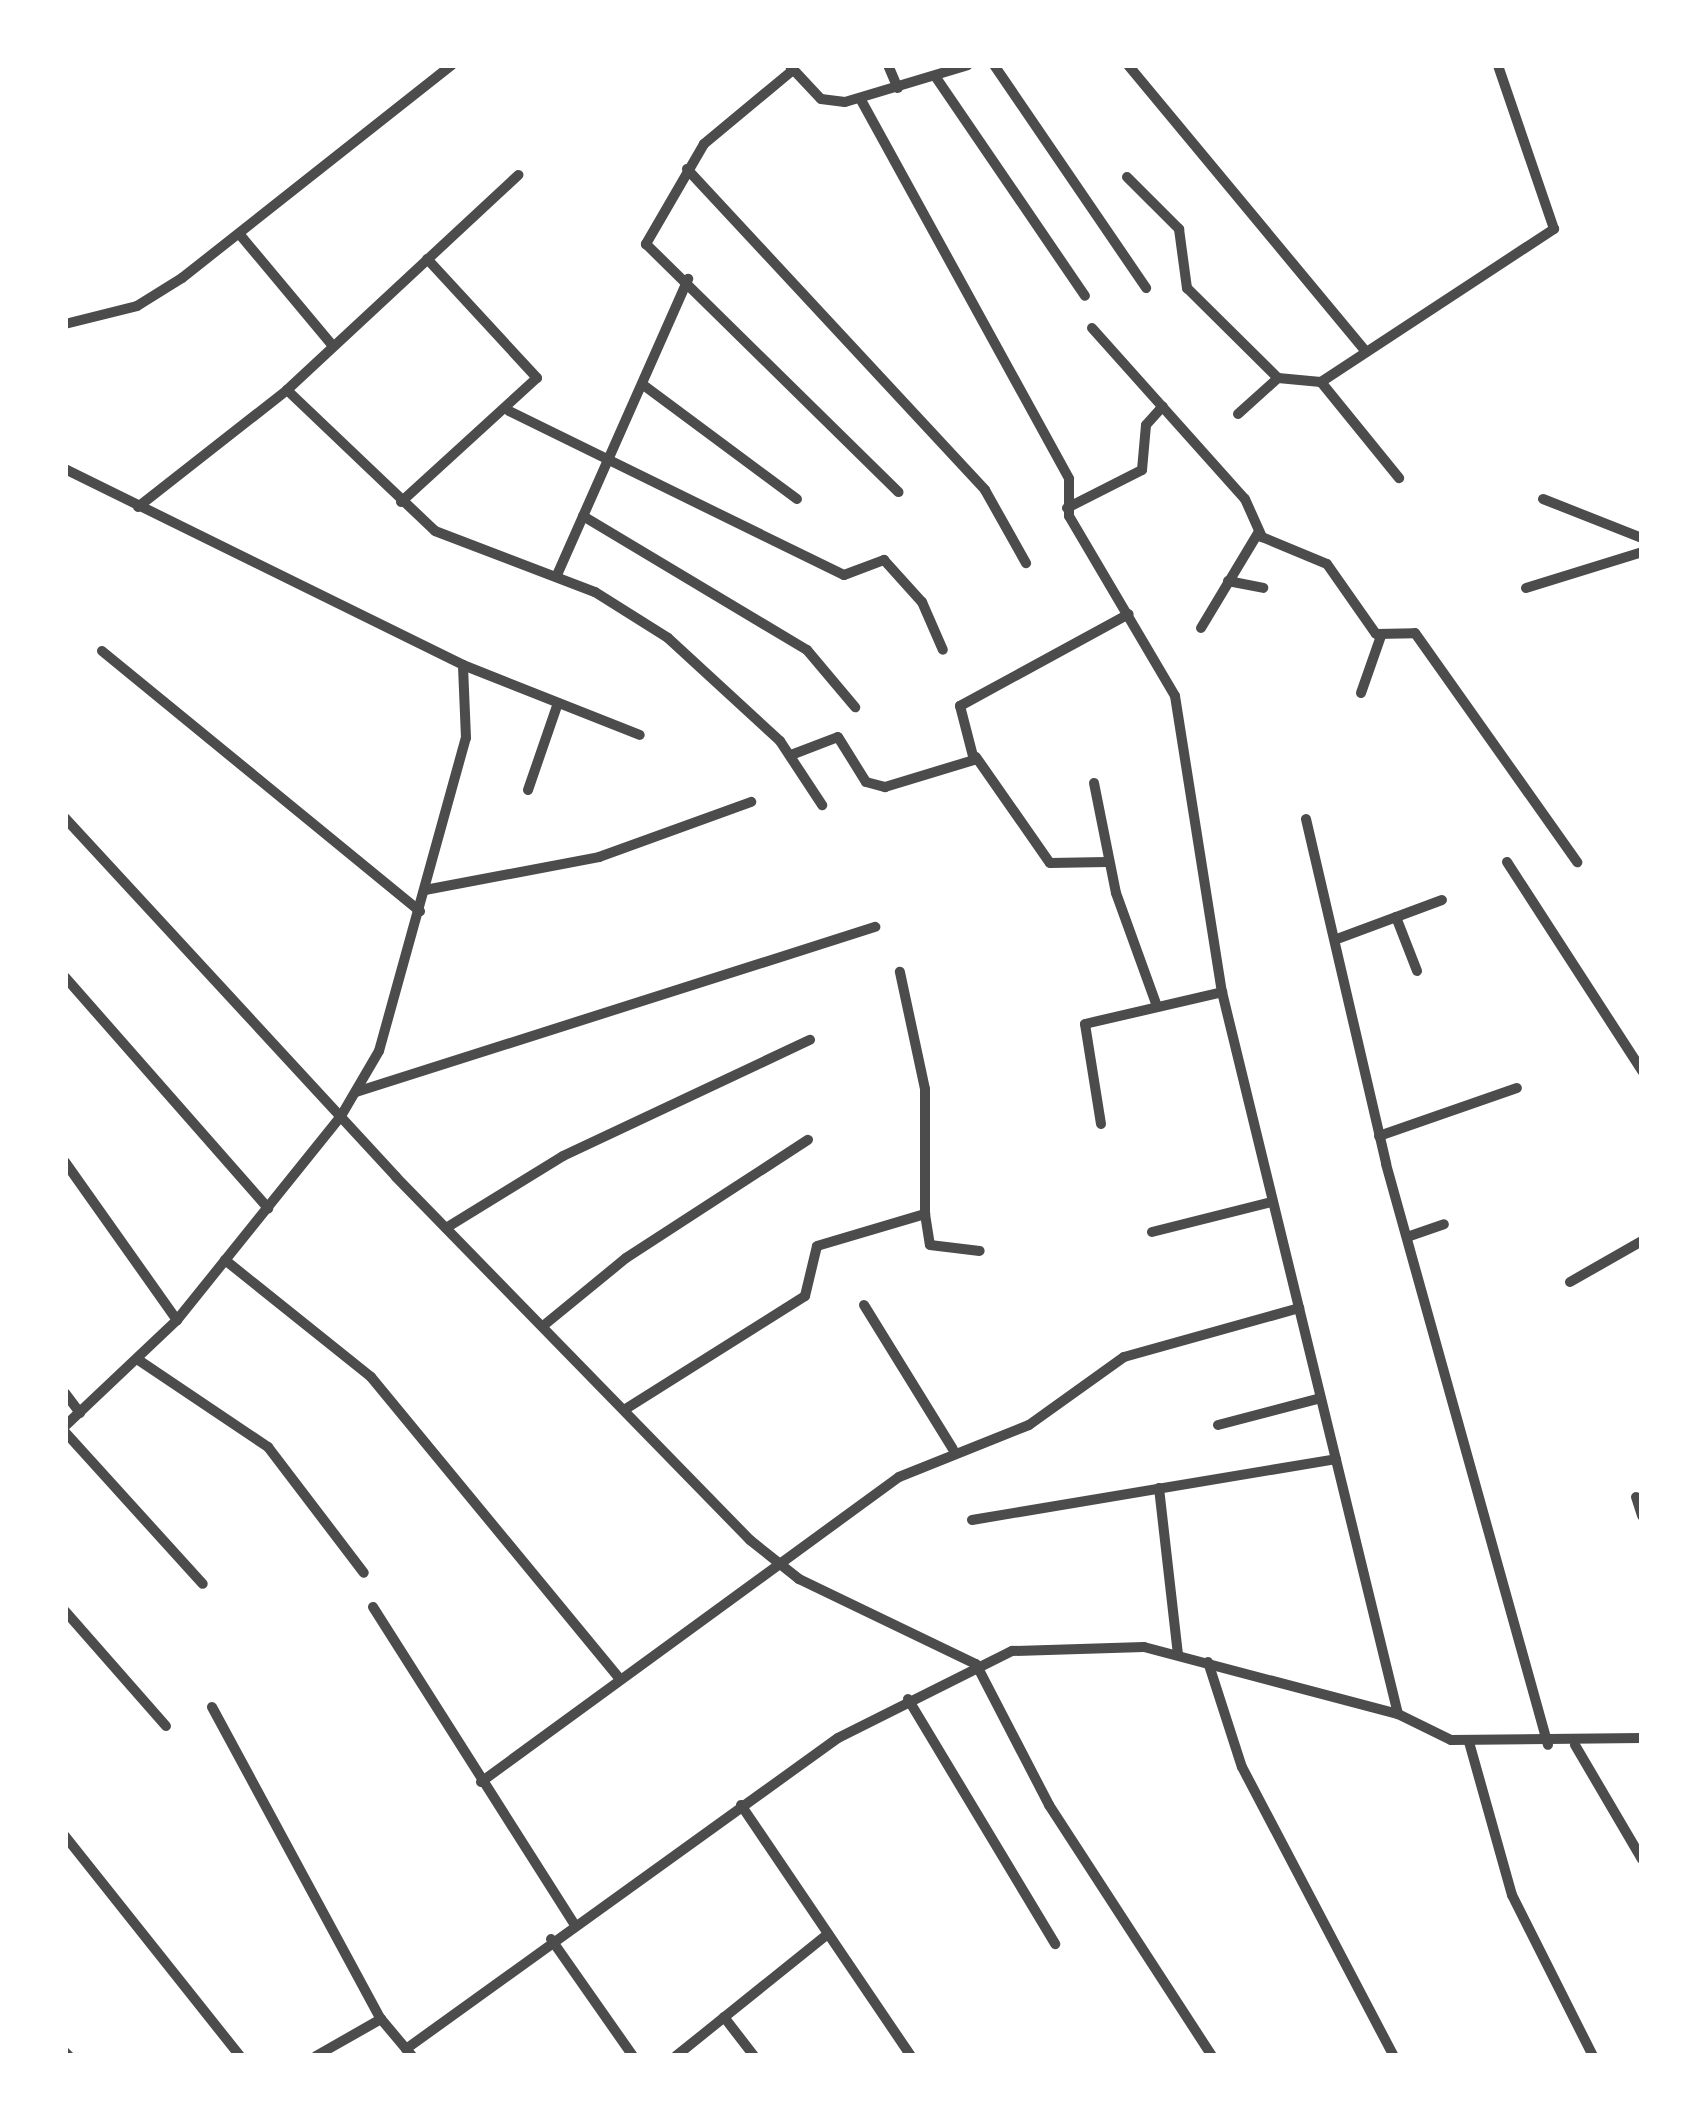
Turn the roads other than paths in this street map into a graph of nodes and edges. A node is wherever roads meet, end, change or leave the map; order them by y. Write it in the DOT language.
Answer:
graph roads {
  1 [pos="452,65"];
  2 [pos="888,65"];
  3 [pos="968,65"];
  4 [pos="994,65"];
  5 [pos="1128,65"];
  6 [pos="1498,65"];
  7 [pos="791,67"];
  8 [pos="935,76"];
  9 [pos="898,88"];
  10 [pos="861,100"];
  11 [pos="687,169"];
  12 [pos="518,175"];
  13 [pos="1126,177"];
  14 [pos="241,236"];
  15 [pos="427,259"];
  16 [pos="688,279"];
  17 [pos="1146,288"];
  18 [pos="1085,296"];
  19 [pos="65,324"];
  20 [pos="1092,328"];
  21 [pos="332,346"];
  22 [pos="1366,352"];
  23 [pos="1278,378"];
  24 [pos="1321,382"];
  25 [pos="642,384"];
  26 [pos="287,390"];
  27 [pos="1162,406"];
  28 [pos="508,410"];
  29 [pos="1238,414"];
  30 [pos="607,459"];
  31 [pos="65,469"];
  32 [pos="1399,478"];
  33 [pos="898,492"];
  34 [pos="797,499"];
  35 [pos="1543,499"];
  36 [pos="401,502"];
  37 [pos="138,507"];
  38 [pos="1067,508"];
  39 [pos="583,516"];
  40 [pos="1258,532"];
  41 [pos="1642,538"];
  42 [pos="1642,552"];
  43 [pos="1026,563"];
  44 [pos="557,575"];
  45 [pos="1228,581"];
  46 [pos="1263,588"];
  47 [pos="1526,588"];
  48 [pos="1130,614"];
  49 [pos="1200,628"];
  50 [pos="1381,636"];
  51 [pos="943,650"];
  52 [pos="102,651"];
  53 [pos="463,665"];
  54 [pos="1362,693"];
  55 [pos="558,702"];
  56 [pos="855,707"];
  57 [pos="640,735"];
  58 [pos="791,754"];
  59 [pos="976,757"];
  60 [pos="1094,782"];
  61 [pos="528,790"];
  62 [pos="751,802"];
  63 [pos="822,805"];
  64 [pos="65,818"];
  65 [pos="1306,819"];
  66 [pos="1108,862"];
  67 [pos="1507,862"];
  68 [pos="1577,862"];
  69 [pos="425,890"];
  70 [pos="1442,900"];
  71 [pos="420,910"];
  72 [pos="1396,917"];
  73 [pos="875,927"];
  74 [pos="1337,939"];
  75 [pos="1417,971"];
  76 [pos="900,972"];
  77 [pos="65,976"];
  78 [pos="1222,992"];
  79 [pos="1158,1006"];
  80 [pos="810,1040"];
  81 [pos="1642,1071"];
  82 [pos="1517,1088"];
  83 [pos="355,1092"];
  84 [pos="341,1116"];
  85 [pos="1101,1124"];
  86 [pos="1378,1136"];
  87 [pos="808,1140"];
  88 [pos="65,1162"];
  89 [pos="1271,1202"];
  90 [pos="268,1208"];
  91 [pos="926,1214"];
  92 [pos="1444,1224"];
  93 [pos="446,1228"];
  94 [pos="1152,1232"];
  95 [pos="1408,1236"];
  96 [pos="1642,1241"];
  97 [pos="980,1251"];
  98 [pos="225,1260"];
  99 [pos="1570,1282"];
  100 [pos="864,1304"];
  101 [pos="1299,1308"];
  102 [pos="178,1320"];
  103 [pos="542,1326"];
  104 [pos="136,1360"];
  105 [pos="65,1393"];
  106 [pos="1321,1398"];
  107 [pos="624,1410"];
  108 [pos="80,1413"];
  109 [pos="1218,1425"];
  110 [pos="65,1429"];
  111 [pos="953,1449"];
  112 [pos="1336,1459"];
  113 [pos="1159,1488"];
  114 [pos="1636,1498"];
  115 [pos="1642,1516"];
  116 [pos="972,1520"];
  117 [pos="777,1564"];
  118 [pos="364,1573"];
  119 [pos="203,1584"];
  120 [pos="373,1607"];
  121 [pos="65,1612"];
  122 [pos="1178,1655"];
  123 [pos="1208,1662"];
  124 [pos="976,1664"];
  125 [pos="620,1680"];
  126 [pos="908,1698"];
  127 [pos="212,1707"];
  128 [pos="1398,1714"];
  129 [pos="166,1726"];
  130 [pos="1642,1738"];
  131 [pos="1469,1742"];
  132 [pos="1548,1745"];
  133 [pos="1575,1745"];
  134 [pos="481,1782"];
  135 [pos="741,1805"];
  136 [pos="65,1836"];
  137 [pos="1642,1859"];
  138 [pos="572,1922"];
  139 [pos="828,1934"];
  140 [pos="551,1939"];
  141 [pos="1055,1944"];
  142 [pos="724,2018"];
  143 [pos="381,2019"];
  144 [pos="409,2052"];
  145 [pos="240,2056"];
  146 [pos="316,2056"];
  147 [pos="633,2056"];
  148 [pos="676,2056"];
  149 [pos="754,2056"];
  150 [pos="910,2056"];
  151 [pos="1212,2056"];
  152 [pos="1394,2056"];
  153 [pos="1593,2056"];
  1 -- 14 [label="street"];
  2 -- 9 [label="street"];
  3 -- 8 [label="street"];
  4 -- 17 [label="street"];
  5 -- 22 [label="street"];
  6 -- 22 [label="street"];
  7 -- 10 [label="street"];
  7 -- 11 [label="street"];
  8 -- 9 [label="street"];
  8 -- 18 [label="street"];
  9 -- 10 [label="street"];
  10 -- 38 [label="street"];
  11 -- 16 [label="street"];
  11 -- 43 [label="street"];
  12 -- 15 [label="street"];
  13 -- 23 [label="street"];
  14 -- 19 [label="street"];
  14 -- 21 [label="street"];
  15 -- 21 [label="street"];
  15 -- 28 [label="street"];
  16 -- 25 [label="street"];
  16 -- 33 [label="street"];
  20 -- 27 [label="street"];
  21 -- 26 [label="street"];
  22 -- 24 [label="street"];
  23 -- 24 [label="street"];
  23 -- 29 [label="street"];
  24 -- 32 [label="street"];
  25 -- 30 [label="street"];
  25 -- 34 [label="street"];
  26 -- 36 [label="street"];
  26 -- 37 [label="street"];
  27 -- 38 [label="street"];
  27 -- 40 [label="street"];
  28 -- 30 [label="street"];
  28 -- 36 [label="street"];
  30 -- 39 [label="street"];
  30 -- 51 [label="street"];
  31 -- 37 [label="street"];
  35 -- 41 [label="street"];
  36 -- 44 [label="street"];
  37 -- 53 [label="street"];
  38 -- 48 [label="street"];
  39 -- 44 [label="street"];
  39 -- 56 [label="street"];
  40 -- 45 [label="street"];
  40 -- 50 [label="street"];
  42 -- 47 [label="street"];
  44 -- 58 [label="street"];
  45 -- 46 [label="street"];
  45 -- 49 [label="street"];
  48 -- 59 [label="street"];
  48 -- 78 [label="street"];
  50 -- 54 [label="street"];
  50 -- 68 [label="street"];
  52 -- 71 [label="street"];
  53 -- 55 [label="street"];
  53 -- 69 [label="street"];
  55 -- 57 [label="street"];
  55 -- 61 [label="street"];
  58 -- 59 [label="street"];
  58 -- 63 [label="street"];
  59 -- 66 [label="street"];
  60 -- 66 [label="street"];
  62 -- 69 [label="street"];
  64 -- 84 [label="street"];
  65 -- 74 [label="street"];
  66 -- 79 [label="street"];
  67 -- 81 [label="street"];
  69 -- 71 [label="street"];
  70 -- 72 [label="street"];
  71 -- 83 [label="street"];
  72 -- 74 [label="street"];
  72 -- 75 [label="street"];
  73 -- 83 [label="street"];
  74 -- 86 [label="street"];
  76 -- 91 [label="street"];
  77 -- 90 [label="street"];
  78 -- 79 [label="street"];
  78 -- 89 [label="street"];
  79 -- 85 [label="street"];
  80 -- 93 [label="street"];
  82 -- 86 [label="street"];
  83 -- 84 [label="street"];
  84 -- 90 [label="street"];
  84 -- 93 [label="street"];
  86 -- 95 [label="street"];
  87 -- 103 [label="street"];
  88 -- 102 [label="street"];
  89 -- 94 [label="street"];
  89 -- 101 [label="street"];
  90 -- 98 [label="street"];
  91 -- 97 [label="street"];
  91 -- 107 [label="street"];
  92 -- 95 [label="street"];
  93 -- 103 [label="street"];
  95 -- 132 [label="street"];
  96 -- 99 [label="street"];
  98 -- 102 [label="street"];
  98 -- 125 [label="street"];
  100 -- 111 [label="street"];
  101 -- 106 [label="street"];
  101 -- 111 [label="street"];
  102 -- 104 [label="street"];
  103 -- 107 [label="street"];
  104 -- 108 [label="street"];
  104 -- 118 [label="street"];
  105 -- 108 [label="street"];
  106 -- 109 [label="street"];
  106 -- 112 [label="street"];
  107 -- 117 [label="street"];
  108 -- 110 [label="street"];
  110 -- 119 [label="street"];
  111 -- 117 [label="street"];
  112 -- 113 [label="street"];
  112 -- 128 [label="street"];
  113 -- 116 [label="street"];
  113 -- 122 [label="street"];
  114 -- 115 [label="street"];
  117 -- 124 [label="street"];
  117 -- 125 [label="street"];
  120 -- 134 [label="street"];
  121 -- 129 [label="street"];
  122 -- 123 [label="street"];
  122 -- 124 [label="street"];
  123 -- 128 [label="street"];
  123 -- 152 [label="street"];
  124 -- 126 [label="street"];
  124 -- 151 [label="street"];
  125 -- 134 [label="street"];
  126 -- 135 [label="street"];
  126 -- 141 [label="street"];
  127 -- 143 [label="street"];
  128 -- 131 [label="street"];
  130 -- 133 [label="street"];
  131 -- 132 [label="street"];
  131 -- 153 [label="street"];
  132 -- 133 [label="street"];
  133 -- 137 [label="street"];
  134 -- 138 [label="street"];
  135 -- 138 [label="street"];
  135 -- 139 [label="street"];
  136 -- 145 [label="street"];
  138 -- 140 [label="street"];
  139 -- 142 [label="street"];
  139 -- 150 [label="street"];
  140 -- 144 [label="street"];
  140 -- 147 [label="street"];
  142 -- 148 [label="street"];
  142 -- 149 [label="street"];
  143 -- 144 [label="street"];
  143 -- 146 [label="street"];
}
